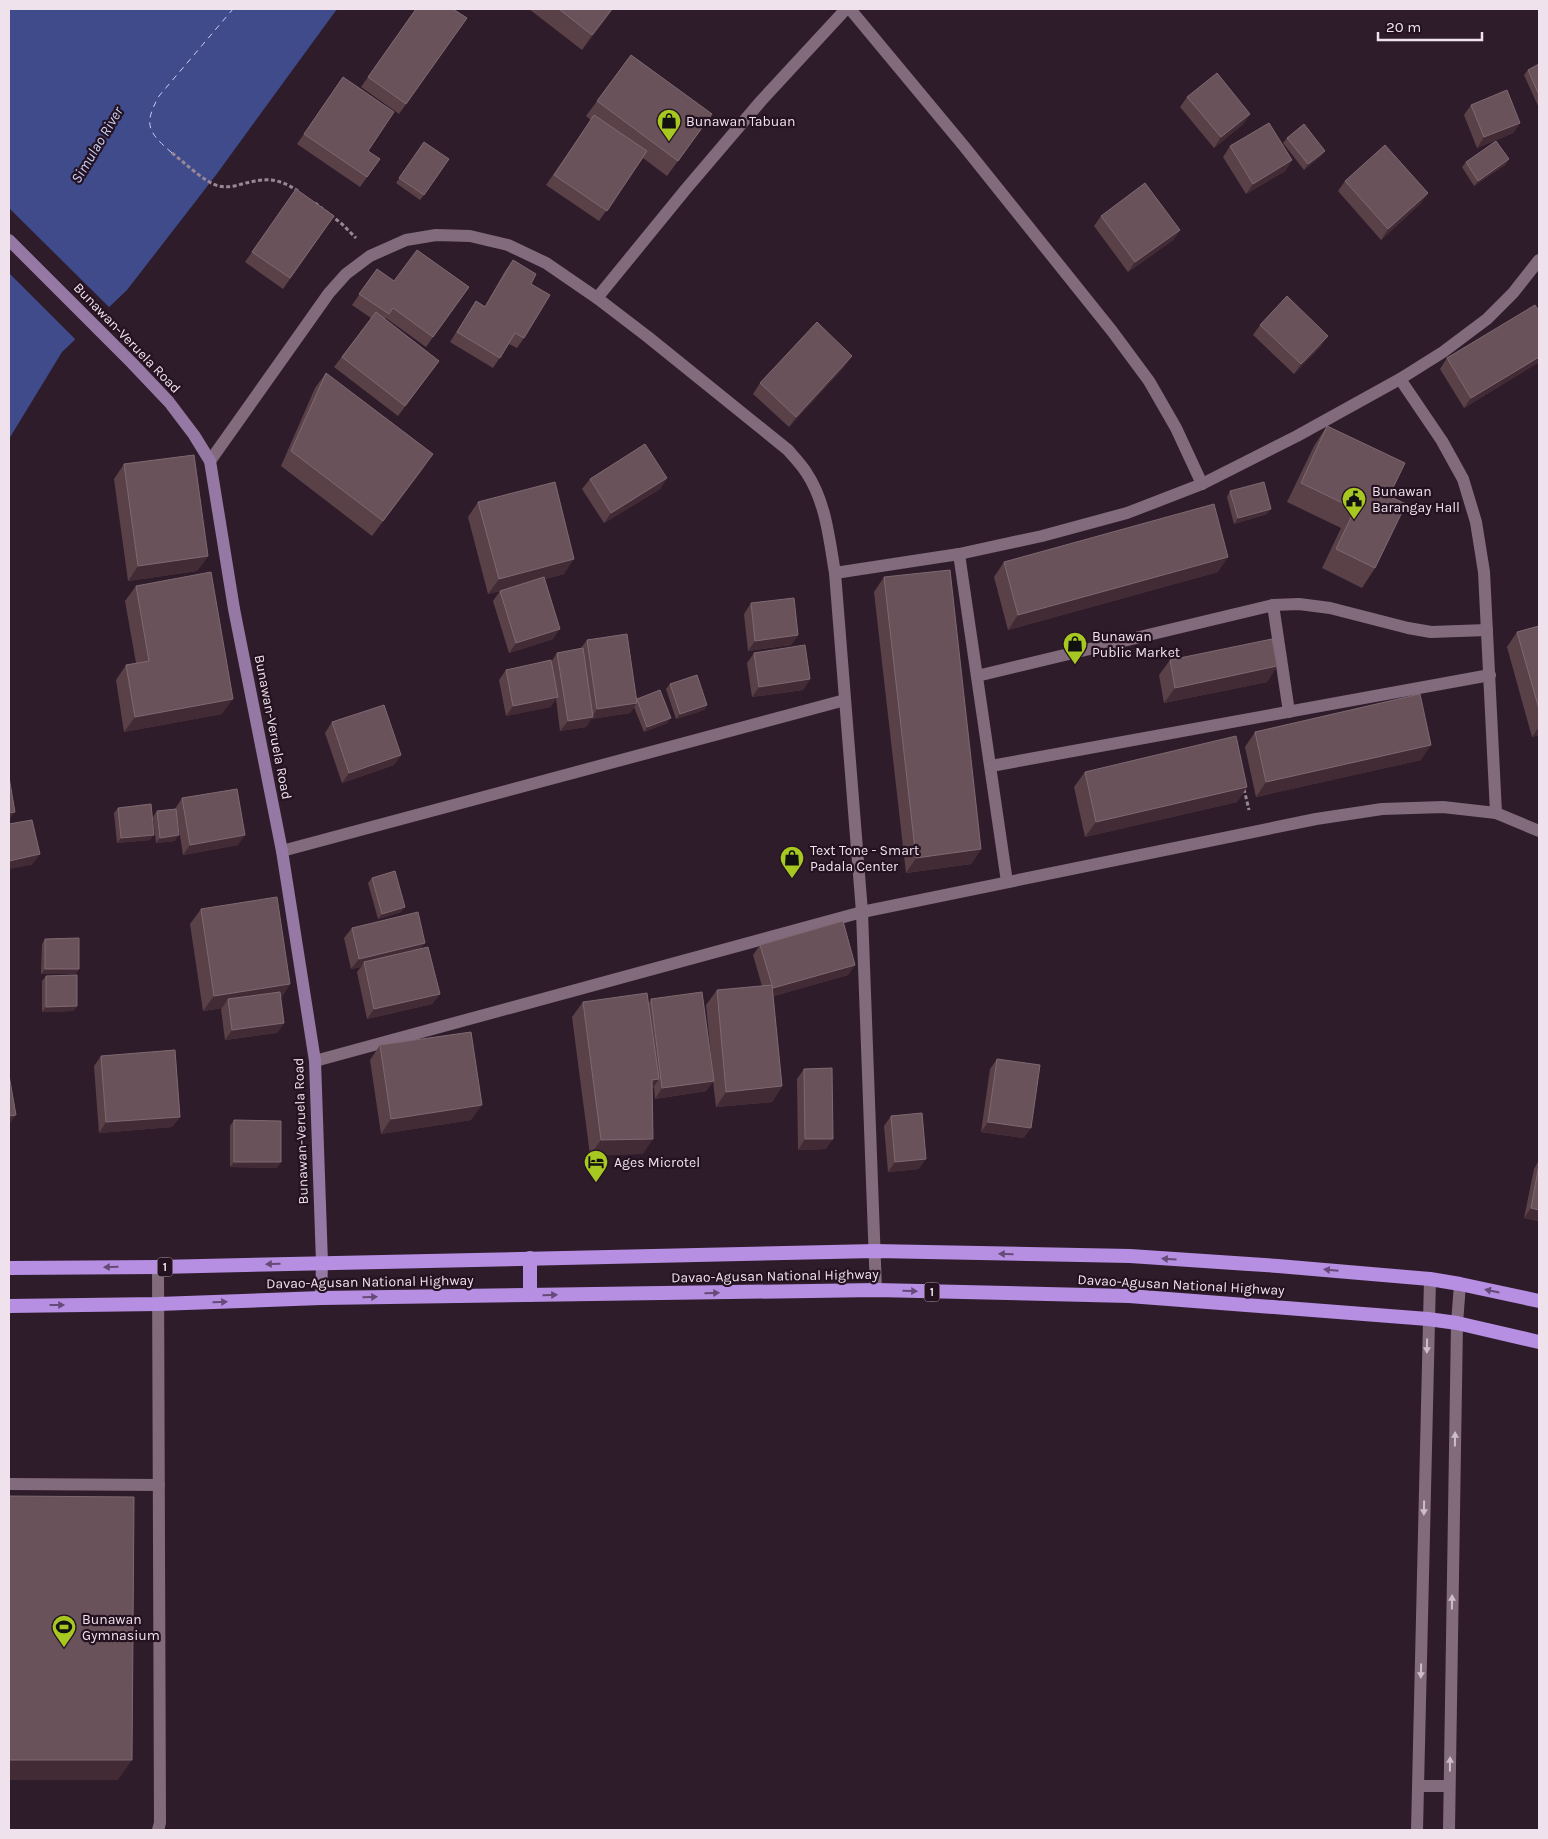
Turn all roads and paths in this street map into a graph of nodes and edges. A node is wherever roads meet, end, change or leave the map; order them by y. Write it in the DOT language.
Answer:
graph roads {
  1 [pos="846,9"];
  2 [pos="850,9"];
  3 [pos="172,153"];
  4 [pos="301,194"];
  5 [pos="309,199"];
  6 [pos="9,240"];
  7 [pos="370,256"];
  8 [pos="1539,260"];
  9 [pos="597,298"];
  10 [pos="1400,379"];
  11 [pos="210,461"];
  12 [pos="1202,484"];
  13 [pos="959,554"];
  14 [pos="835,573"];
  15 [pos="1274,605"];
  16 [pos="1487,630"];
  17 [pos="1490,675"];
  18 [pos="977,676"];
  19 [pos="845,700"];
  20 [pos="1289,712"];
  21 [pos="991,766"];
  22 [pos="1243,786"];
  23 [pos="1496,813"];
  24 [pos="1253,831"];
  25 [pos="1539,831"];
  26 [pos="282,851"];
  27 [pos="1007,882"];
  28 [pos="862,912"];
  29 [pos="315,1061"];
  30 [pos="875,1251"];
  31 [pos="530,1258"];
  32 [pos="322,1263"];
  33 [pos="158,1267"];
  34 [pos="9,1268"];
  35 [pos="1430,1280"];
  36 [pos="1460,1284"];
  37 [pos="876,1290"];
  38 [pos="530,1295"];
  39 [pos="321,1298"];
  40 [pos="1539,1301"];
  41 [pos="158,1304"];
  42 [pos="9,1306"];
  43 [pos="1428,1319"];
  44 [pos="1458,1323"];
  45 [pos="1539,1342"];
  46 [pos="9,1484"];
  47 [pos="159,1485"];
  48 [pos="1419,1786"];
  49 [pos="1449,1786"];
  50 [pos="158,1830"];
  51 [pos="1418,1830"];
  52 [pos="1449,1830"];
  1 -- 9 [label="street"];
  2 -- 12 [label="street"];
  3 -- 4 [label="path"];
  5 -- 7 [label="path"];
  6 -- 11 [label="main road, Bunawan-Veruela Road"];
  7 -- 9 [label="street"];
  7 -- 11 [label="street"];
  8 -- 10 [label="street"];
  9 -- 14 [label="street"];
  10 -- 12 [label="street"];
  10 -- 16 [label="street"];
  11 -- 26 [label="main road, Bunawan-Veruela Road"];
  12 -- 13 [label="street"];
  13 -- 14 [label="street"];
  13 -- 18 [label="street"];
  14 -- 19 [label="street"];
  15 -- 16 [label="street"];
  15 -- 18 [label="street"];
  15 -- 20 [label="street"];
  16 -- 17 [label="street"];
  17 -- 20 [label="street"];
  17 -- 23 [label="street"];
  18 -- 21 [label="street"];
  19 -- 26 [label="street"];
  19 -- 28 [label="street"];
  20 -- 21 [label="street"];
  21 -- 27 [label="street"];
  22 -- 24 [label="path"];
  23 -- 24 [label="street"];
  23 -- 25 [label="street"];
  24 -- 27 [label="street"];
  26 -- 29 [label="main road, Bunawan-Veruela Road"];
  27 -- 28 [label="street"];
  28 -- 29 [label="street"];
  28 -- 30 [label="street"];
  29 -- 32 [label="main road, Bunawan-Veruela Road"];
  30 -- 31 [label="highway, Davao-Agusan National Highway / 1"];
  35 -- 30 [label="highway, Davao-Agusan National Highway / 1, one-way"];
  30 -- 37 [label="street"];
  31 -- 32 [label="highway, Davao-Agusan National Highway / 1"];
  31 -- 38 [label="highway"];
  32 -- 33 [label="highway, Davao-Agusan National Highway / 1, one-way"];
  32 -- 39 [label="main road, Bunawan-Veruela Road"];
  33 -- 34 [label="highway, Davao-Agusan National Highway / 1, one-way"];
  33 -- 41 [label="street"];
  35 -- 36 [label="highway, Davao-Agusan National Highway / 1"];
  35 -- 43 [label="street"];
  40 -- 36 [label="highway, Davao-Agusan National Highway / 1, one-way"];
  36 -- 44 [label="street"];
  38 -- 37 [label="highway, Davao-Agusan National Highway / 1, one-way"];
  37 -- 43 [label="highway, Davao-Agusan National Highway / 1, one-way"];
  39 -- 38 [label="highway, Davao-Agusan National Highway / 1, one-way"];
  41 -- 39 [label="highway, Davao-Agusan National Highway / 1, one-way"];
  42 -- 41 [label="highway, Davao-Agusan National Highway / 1, one-way"];
  41 -- 47 [label="street"];
  43 -- 44 [label="highway, Davao-Agusan National Highway / 1"];
  43 -- 48 [label="street, one-way"];
  44 -- 45 [label="highway, Davao-Agusan National Highway / 1"];
  49 -- 44 [label="street, one-way"];
  46 -- 47 [label="street"];
  47 -- 50 [label="street"];
  48 -- 49 [label="street"];
  48 -- 51 [label="street"];
  49 -- 52 [label="street"];
}
